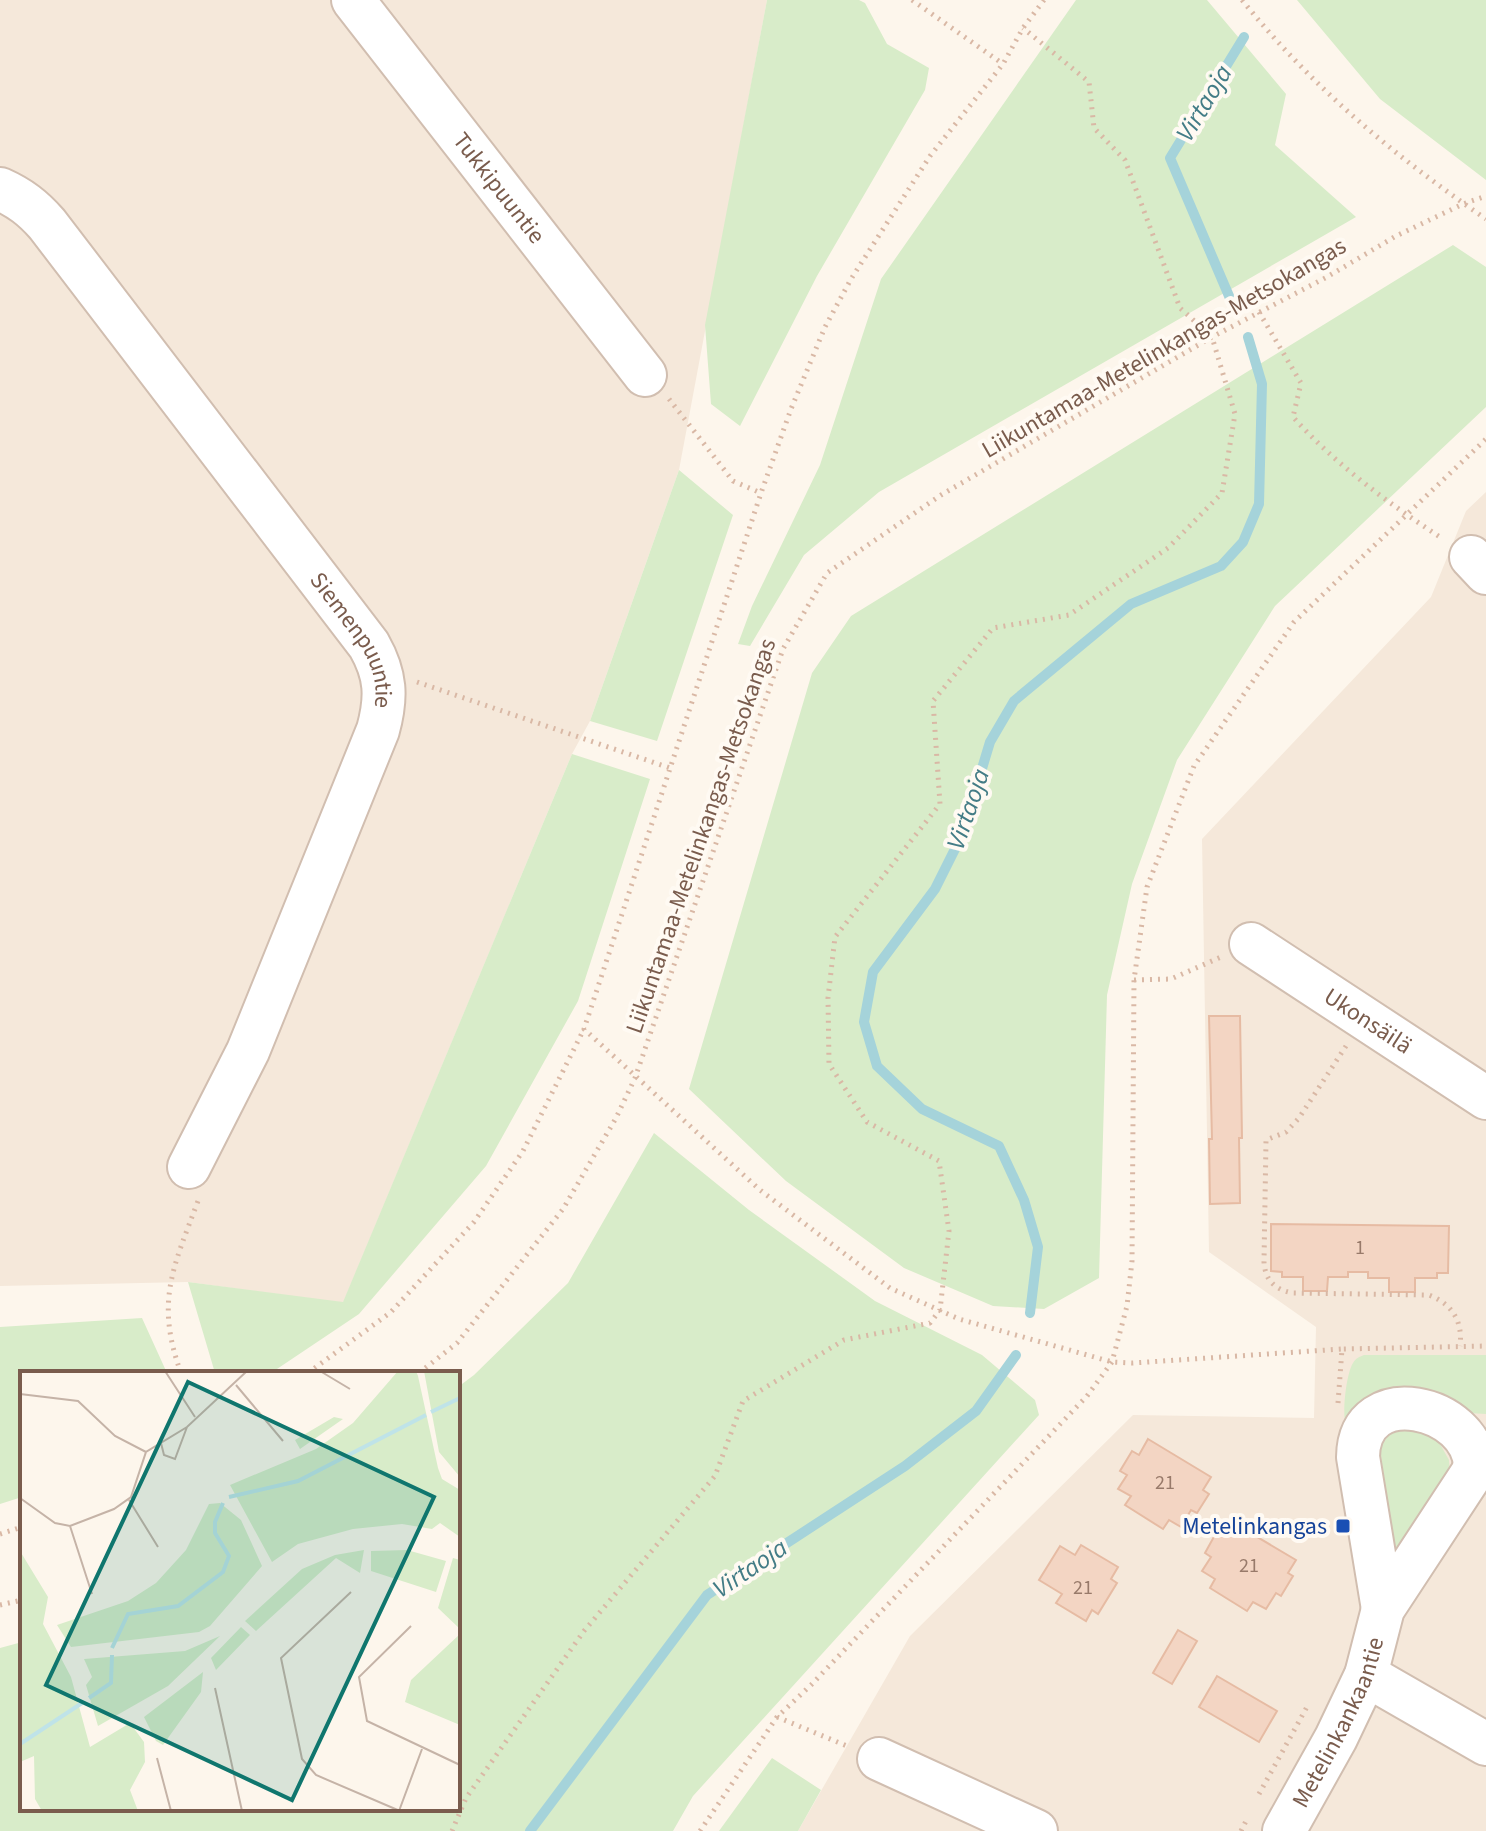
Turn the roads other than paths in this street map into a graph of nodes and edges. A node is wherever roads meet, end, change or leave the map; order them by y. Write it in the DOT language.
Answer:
graph roads {
  1 [pos="353,0"];
  2 [pos="0,189"];
  3 [pos="645,375"];
  4 [pos="1251,944"];
  5 [pos="1486,1098"];
  6 [pos="189,1167"];
  7 [pos="1480,1460"];
  8 [pos="1383,1609"];
  9 [pos="1366,1675"];
  10 [pos="1486,1744"];
  11 [pos="879,1759"];
  12 [pos="1036,1831"];
  13 [pos="1284,1831"];
  1 -- 3 [label="street, Tukkipuuntie"];
  2 -- 6 [label="street, Siemenpuuntie"];
  4 -- 5 [label="street, Ukonsäilä"];
  7 -- 8 [label="street, Metelinkankaantie"];
  7 -- 8 [label="street, Metelinkankaantie"];
  8 -- 9 [label="street, Metelinkankaantie"];
  9 -- 10 [label="street"];
  9 -- 13 [label="street, Metelinkankaantie"];
  11 -- 12 [label="street"];
}
